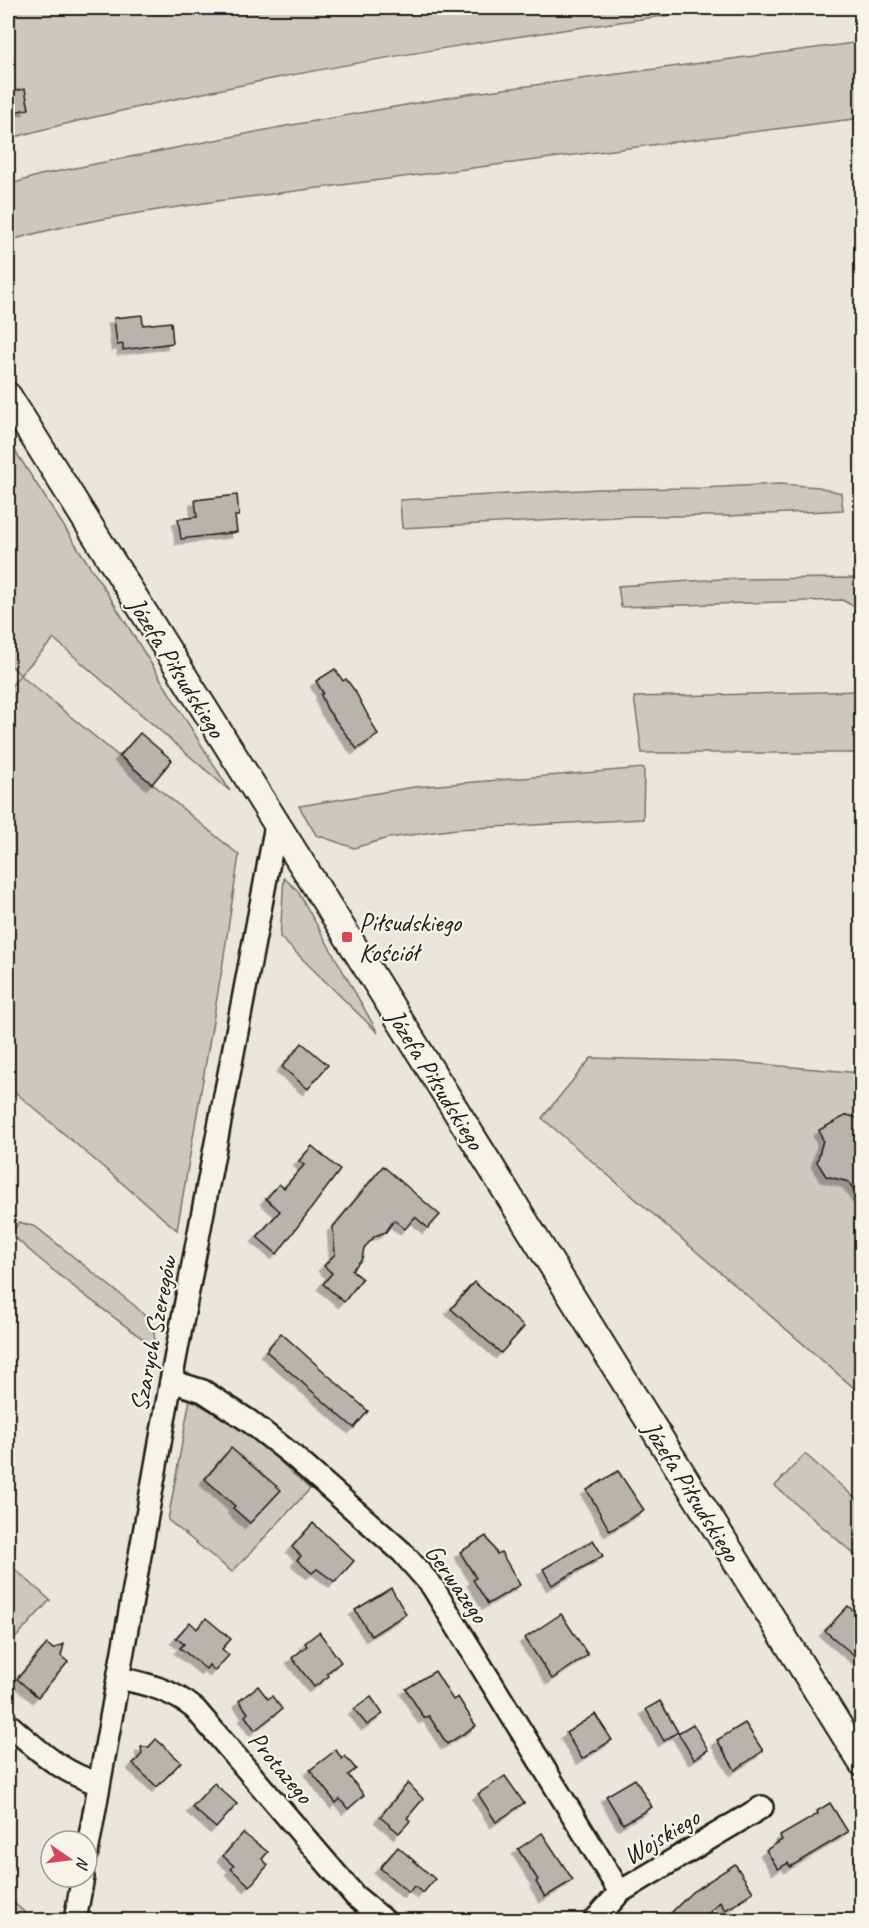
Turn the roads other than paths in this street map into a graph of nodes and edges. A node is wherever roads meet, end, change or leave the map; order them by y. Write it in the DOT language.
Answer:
graph roads {
  1 [pos="8,396"];
  2 [pos="276,825"];
  3 [pos="171,1381"];
  4 [pos="119,1678"];
  5 [pos="8,1724"];
  6 [pos="861,1763"];
  7 [pos="99,1783"];
  8 [pos="762,1807"];
  9 [pos="91,1829"];
  10 [pos="81,1889"];
  11 [pos="620,1892"];
  12 [pos="75,1920"];
  13 [pos="384,1920"];
  14 [pos="595,1920"];
  1 -- 2 [label="street, Józefa Piłsudskiego"];
  2 -- 3 [label="street, Szarych Szeregów"];
  2 -- 6 [label="street, Józefa Piłsudskiego"];
  3 -- 4 [label="street, Szarych Szeregów"];
  3 -- 11 [label="street, Gerwazego"];
  4 -- 7 [label="street, Szarych Szeregów"];
  4 -- 13 [label="street, Protazego"];
  5 -- 7 [label="street"];
  7 -- 9 [label="street, Szarych Szeregów"];
  8 -- 11 [label="street, Wojskiego"];
  10 -- 12 [label="street"];
  11 -- 14 [label="street, Wojskiego"];
}
